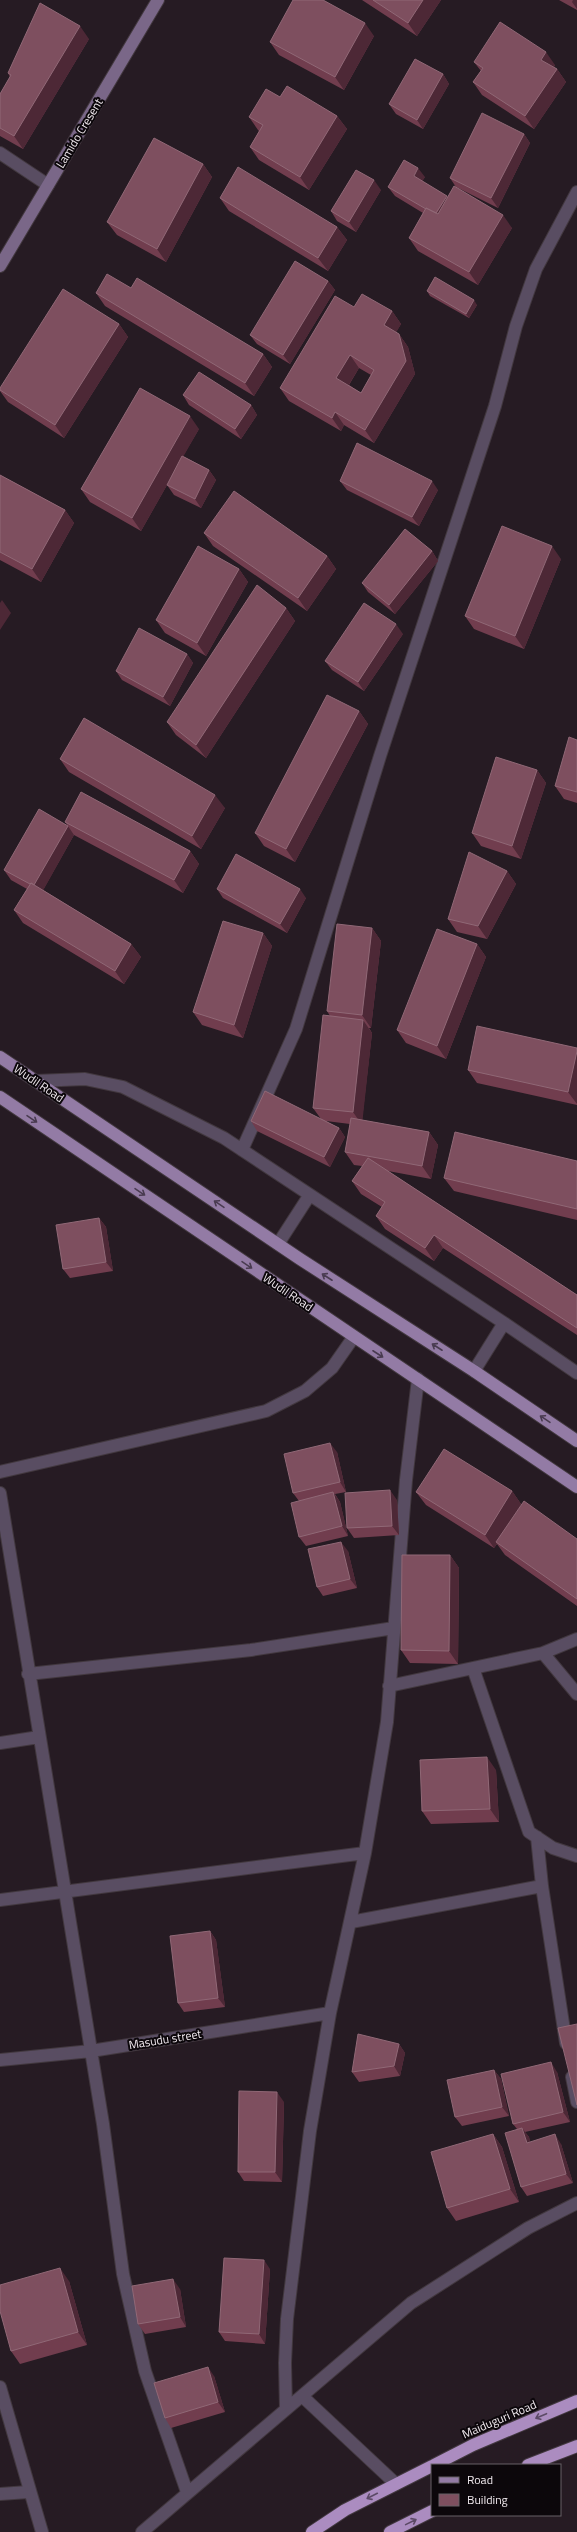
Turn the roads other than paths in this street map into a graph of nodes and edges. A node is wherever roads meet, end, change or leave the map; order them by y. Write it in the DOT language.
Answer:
graph roads {
  1 [pos="158,0"];
  2 [pos="0,153"];
  3 [pos="48,185"];
  4 [pos="577,192"];
  5 [pos="0,266"];
  6 [pos="0,1057"];
  7 [pos="36,1081"];
  8 [pos="0,1097"];
  9 [pos="242,1150"];
  10 [pos="310,1196"];
  11 [pos="278,1244"];
  12 [pos="504,1323"];
  13 [pos="353,1338"];
  14 [pos="474,1371"];
  15 [pos="577,1373"];
  16 [pos="418,1379"];
  17 [pos="577,1441"];
  18 [pos="0,1472"];
  19 [pos="577,1487"];
  20 [pos="0,1493"];
  21 [pos="394,1628"];
  22 [pos="577,1638"];
  23 [pos="543,1653"];
  24 [pos="473,1668"];
  25 [pos="28,1674"];
  26 [pos="389,1686"];
  27 [pos="577,1694"];
  28 [pos="39,1737"];
  29 [pos="0,1742"];
  30 [pos="537,1837"];
  31 [pos="366,1853"];
  32 [pos="577,1856"];
  33 [pos="542,1886"];
  34 [pos="65,1891"];
  35 [pos="0,1900"];
  36 [pos="352,1922"];
  37 [pos="330,2013"];
  38 [pos="91,2051"];
  39 [pos="0,2060"];
  40 [pos="577,2102"];
  41 [pos="577,2203"];
  42 [pos="0,2387"];
  43 [pos="302,2396"];
  44 [pos="577,2401"];
  45 [pos="286,2409"];
  46 [pos="577,2446"];
  47 [pos="435,2464"];
  48 [pos="531,2464"];
  49 [pos="431,2466"];
  50 [pos="396,2484"];
  51 [pos="28,2492"];
  52 [pos="187,2492"];
  53 [pos="0,2494"];
  54 [pos="431,2512"];
  55 [pos="42,2532"];
  56 [pos="142,2532"];
  57 [pos="312,2532"];
  58 [pos="390,2532"];
  1 -- 3 [label="street, Lamido Cresent"];
  2 -- 3 [label="street"];
  3 -- 5 [label="street, Lamido Cresent"];
  4 -- 9 [label="street"];
  6 -- 7 [label="main road, Wudil Road"];
  7 -- 9 [label="street"];
  11 -- 7 [label="main road, Wudil Road, one-way"];
  8 -- 13 [label="main road, Wudil Road, one-way"];
  9 -- 10 [label="street"];
  10 -- 11 [label="street"];
  10 -- 12 [label="street"];
  14 -- 11 [label="main road, Wudil Road, one-way"];
  12 -- 14 [label="street"];
  12 -- 15 [label="street"];
  13 -- 16 [label="main road, Wudil Road, one-way"];
  13 -- 18 [label="street"];
  17 -- 14 [label="main road, Wudil Road, one-way"];
  16 -- 19 [label="main road, Wudil Road"];
  16 -- 21 [label="street"];
  20 -- 25 [label="street"];
  21 -- 25 [label="street"];
  21 -- 26 [label="street"];
  22 -- 23 [label="street"];
  23 -- 24 [label="street"];
  23 -- 27 [label="street"];
  24 -- 26 [label="street"];
  24 -- 30 [label="street"];
  25 -- 28 [label="street"];
  26 -- 31 [label="street"];
  28 -- 29 [label="street"];
  28 -- 34 [label="street"];
  30 -- 32 [label="street"];
  30 -- 33 [label="street"];
  31 -- 34 [label="street"];
  31 -- 36 [label="street"];
  33 -- 36 [label="street"];
  33 -- 40 [label="street"];
  34 -- 35 [label="street"];
  34 -- 38 [label="street"];
  36 -- 37 [label="street"];
  37 -- 38 [label="street, Masudu street"];
  37 -- 45 [label="street"];
  38 -- 39 [label="street, Masudu street"];
  38 -- 52 [label="street"];
  41 -- 43 [label="street"];
  42 -- 51 [label="street"];
  43 -- 45 [label="street"];
  43 -- 50 [label="street"];
  44 -- 47 [label="highway, Maiduguri Road, one-way"];
  45 -- 52 [label="street"];
  46 -- 48 [label="highway"];
  49 -- 50 [label="highway, Maiduguri Road"];
  50 -- 57 [label="highway, Maiduguri Road, one-way"];
  51 -- 53 [label="street"];
  51 -- 55 [label="street"];
  52 -- 56 [label="street"];
  58 -- 54 [label="highway, one-way"];
}
